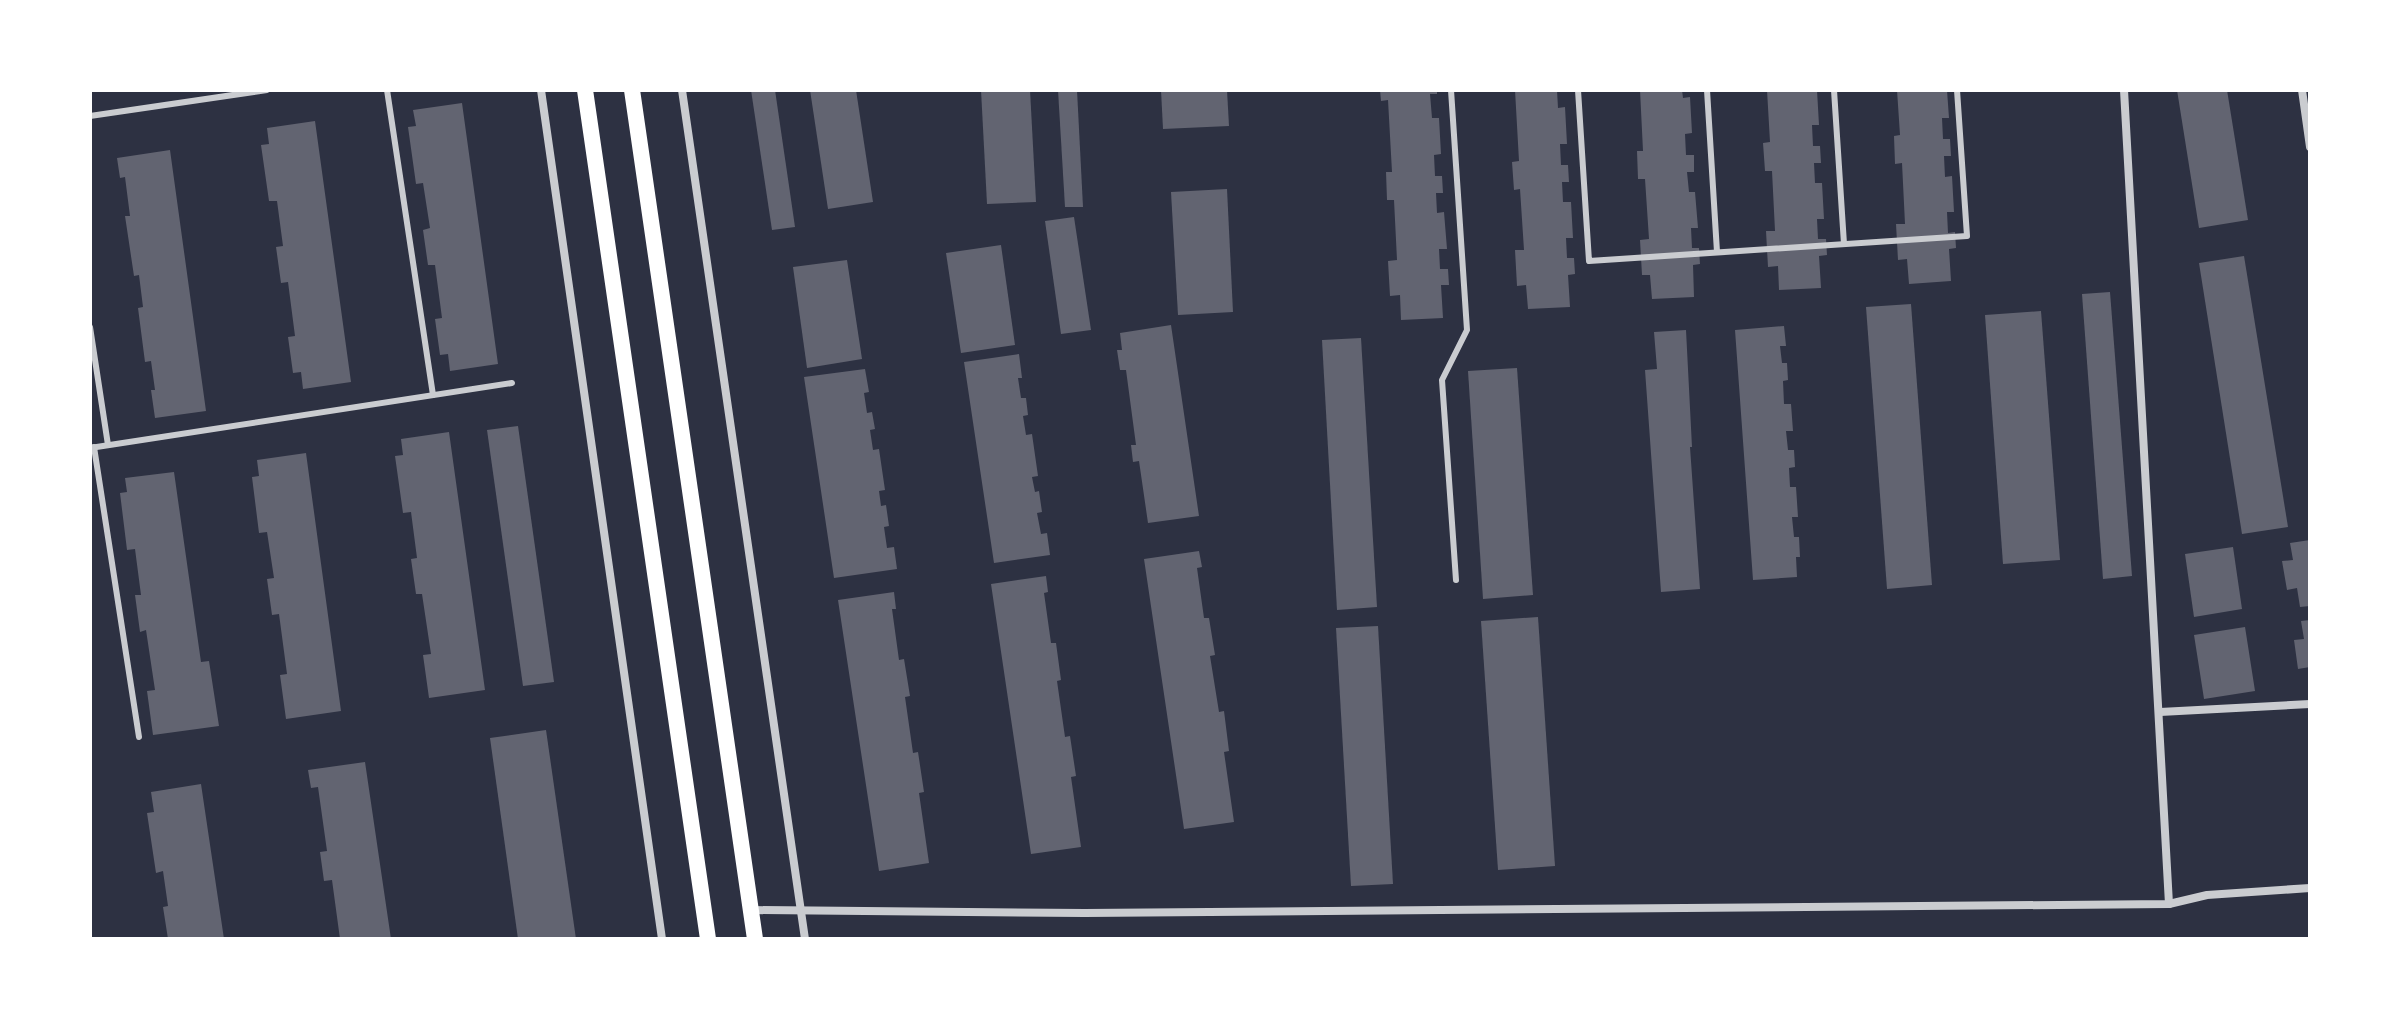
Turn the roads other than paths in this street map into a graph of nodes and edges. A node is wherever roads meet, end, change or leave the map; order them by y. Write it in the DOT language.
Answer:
graph roads {
  1 [pos="267,90"];
  2 [pos="387,90"];
  3 [pos="541,90"];
  4 [pos="585,90"];
  5 [pos="632,90"];
  6 [pos="682,90"];
  7 [pos="1451,90"];
  8 [pos="1578,90"];
  9 [pos="1707,90"];
  10 [pos="1834,90"];
  11 [pos="1957,90"];
  12 [pos="2124,90"];
  13 [pos="2302,90"];
  14 [pos="90,116"];
  15 [pos="2310,147"];
  16 [pos="1844,244"];
  17 [pos="1717,252"];
  18 [pos="90,327"];
  19 [pos="512,383"];
  20 [pos="433,395"];
  21 [pos="108,445"];
  22 [pos="92,448"];
  23 [pos="1456,580"];
  24 [pos="2310,704"];
  25 [pos="2160,712"];
  26 [pos="139,737"];
  27 [pos="2310,888"];
  28 [pos="2169,904"];
  29 [pos="750,910"];
  30 [pos="801,911"];
  31 [pos="662,939"];
  32 [pos="708,939"];
  33 [pos="755,939"];
  34 [pos="805,939"];
  1 -- 14 [label="lane"];
  2 -- 20 [label="lane"];
  3 -- 31 [label="street"];
  4 -- 32 [label="main road"];
  5 -- 29 [label="main road"];
  6 -- 30 [label="street"];
  7 -- 23 [label="lane"];
  8 -- 17 [label="lane"];
  9 -- 17 [label="lane"];
  10 -- 16 [label="lane"];
  11 -- 16 [label="lane"];
  12 -- 25 [label="street"];
  13 -- 15 [label="street"];
  16 -- 17 [label="lane"];
  18 -- 21 [label="lane"];
  19 -- 20 [label="lane"];
  20 -- 21 [label="lane"];
  21 -- 22 [label="lane"];
  22 -- 26 [label="lane"];
  24 -- 25 [label="street"];
  25 -- 28 [label="street"];
  27 -- 28 [label="street"];
  28 -- 30 [label="street"];
  29 -- 30 [label="street"];
  29 -- 33 [label="main road"];
  30 -- 34 [label="street"];
}
